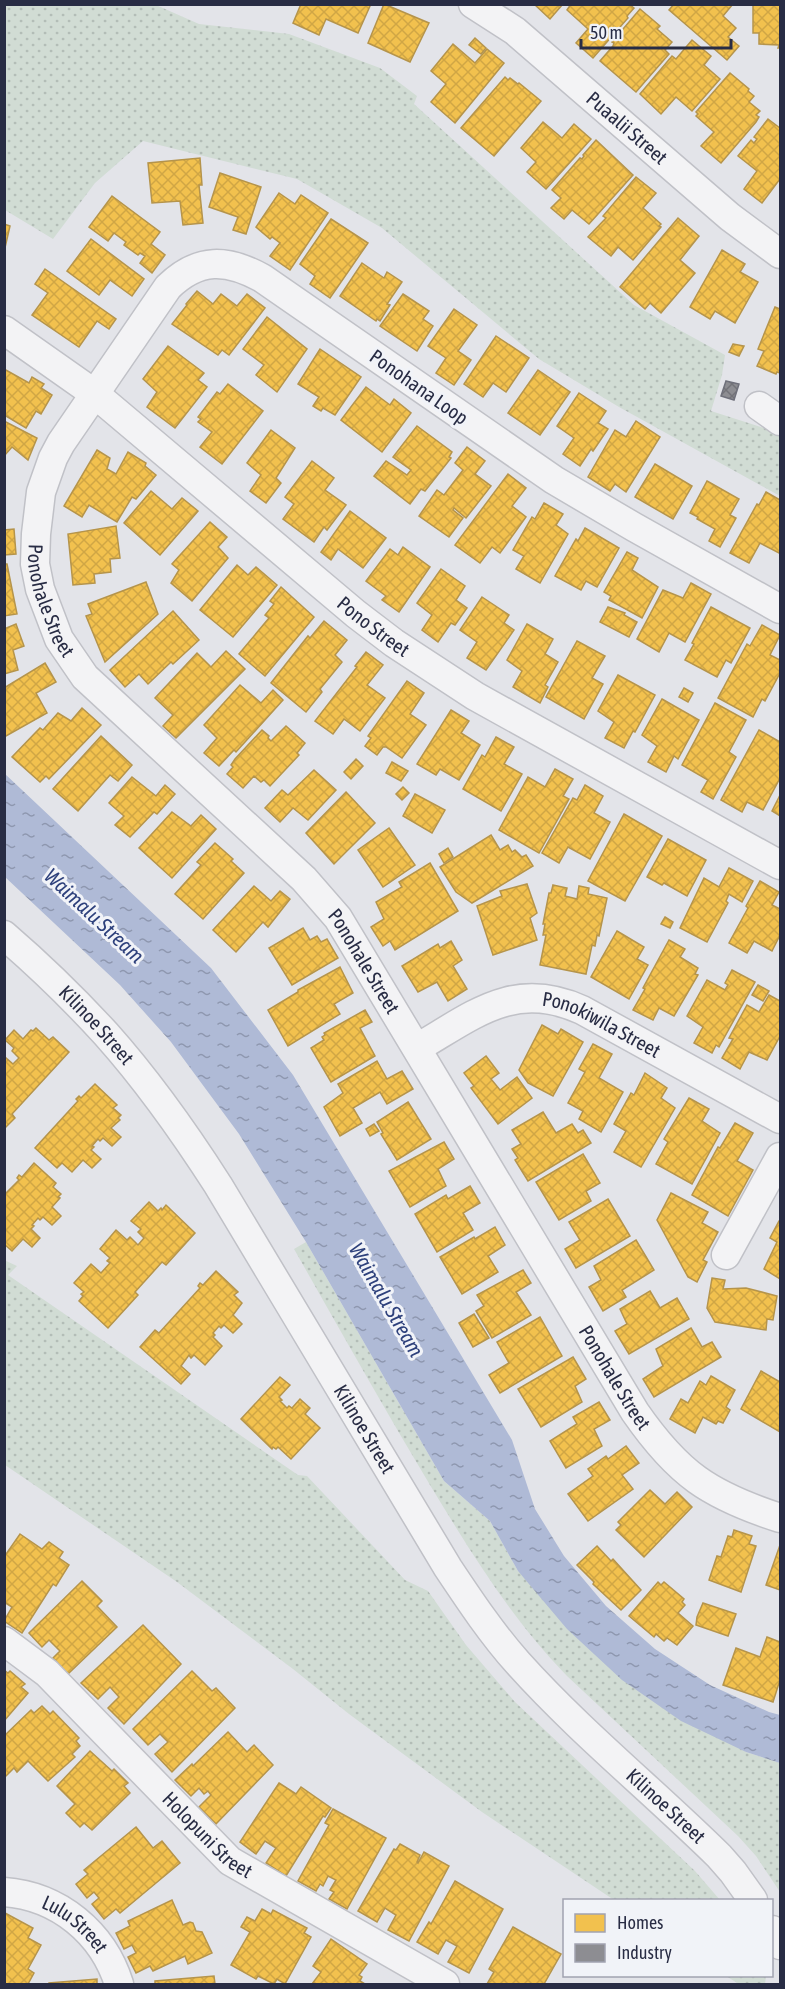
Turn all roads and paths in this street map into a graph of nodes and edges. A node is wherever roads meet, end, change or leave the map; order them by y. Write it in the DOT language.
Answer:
graph roads {
  1 [pos="473,4"];
  2 [pos="780,254"];
  3 [pos="4,330"];
  4 [pos="94,393"];
  5 [pos="780,609"];
  6 [pos="780,865"];
  7 [pos="4,934"];
  8 [pos="417,1048"];
  9 [pos="780,1119"];
  10 [pos="780,1157"];
  11 [pos="726,1255"];
  12 [pos="780,1518"];
  13 [pos="4,1641"];
  14 [pos="4,1892"];
  15 [pos="752,1899"];
  16 [pos="410,1976"];
  17 [pos="119,1984"];
  18 [pos="445,1984"];
  1 -- 2 [label="street, Puaalii Street"];
  3 -- 4 [label="street, Pono Street"];
  4 -- 5 [label="street, Ponohana Loop"];
  4 -- 6 [label="street, Pono Street"];
  4 -- 8 [label="street, Ponohale Street"];
  7 -- 15 [label="street, Kilinoe Street"];
  8 -- 9 [label="street, Ponokiwila Street"];
  8 -- 12 [label="street, Ponohale Street"];
  10 -- 11 [label="street"];
  13 -- 16 [label="street, Holopuni Street"];
  14 -- 17 [label="street, Lulu Street"];
  16 -- 18 [label="street, Holopuni Street"];
}
